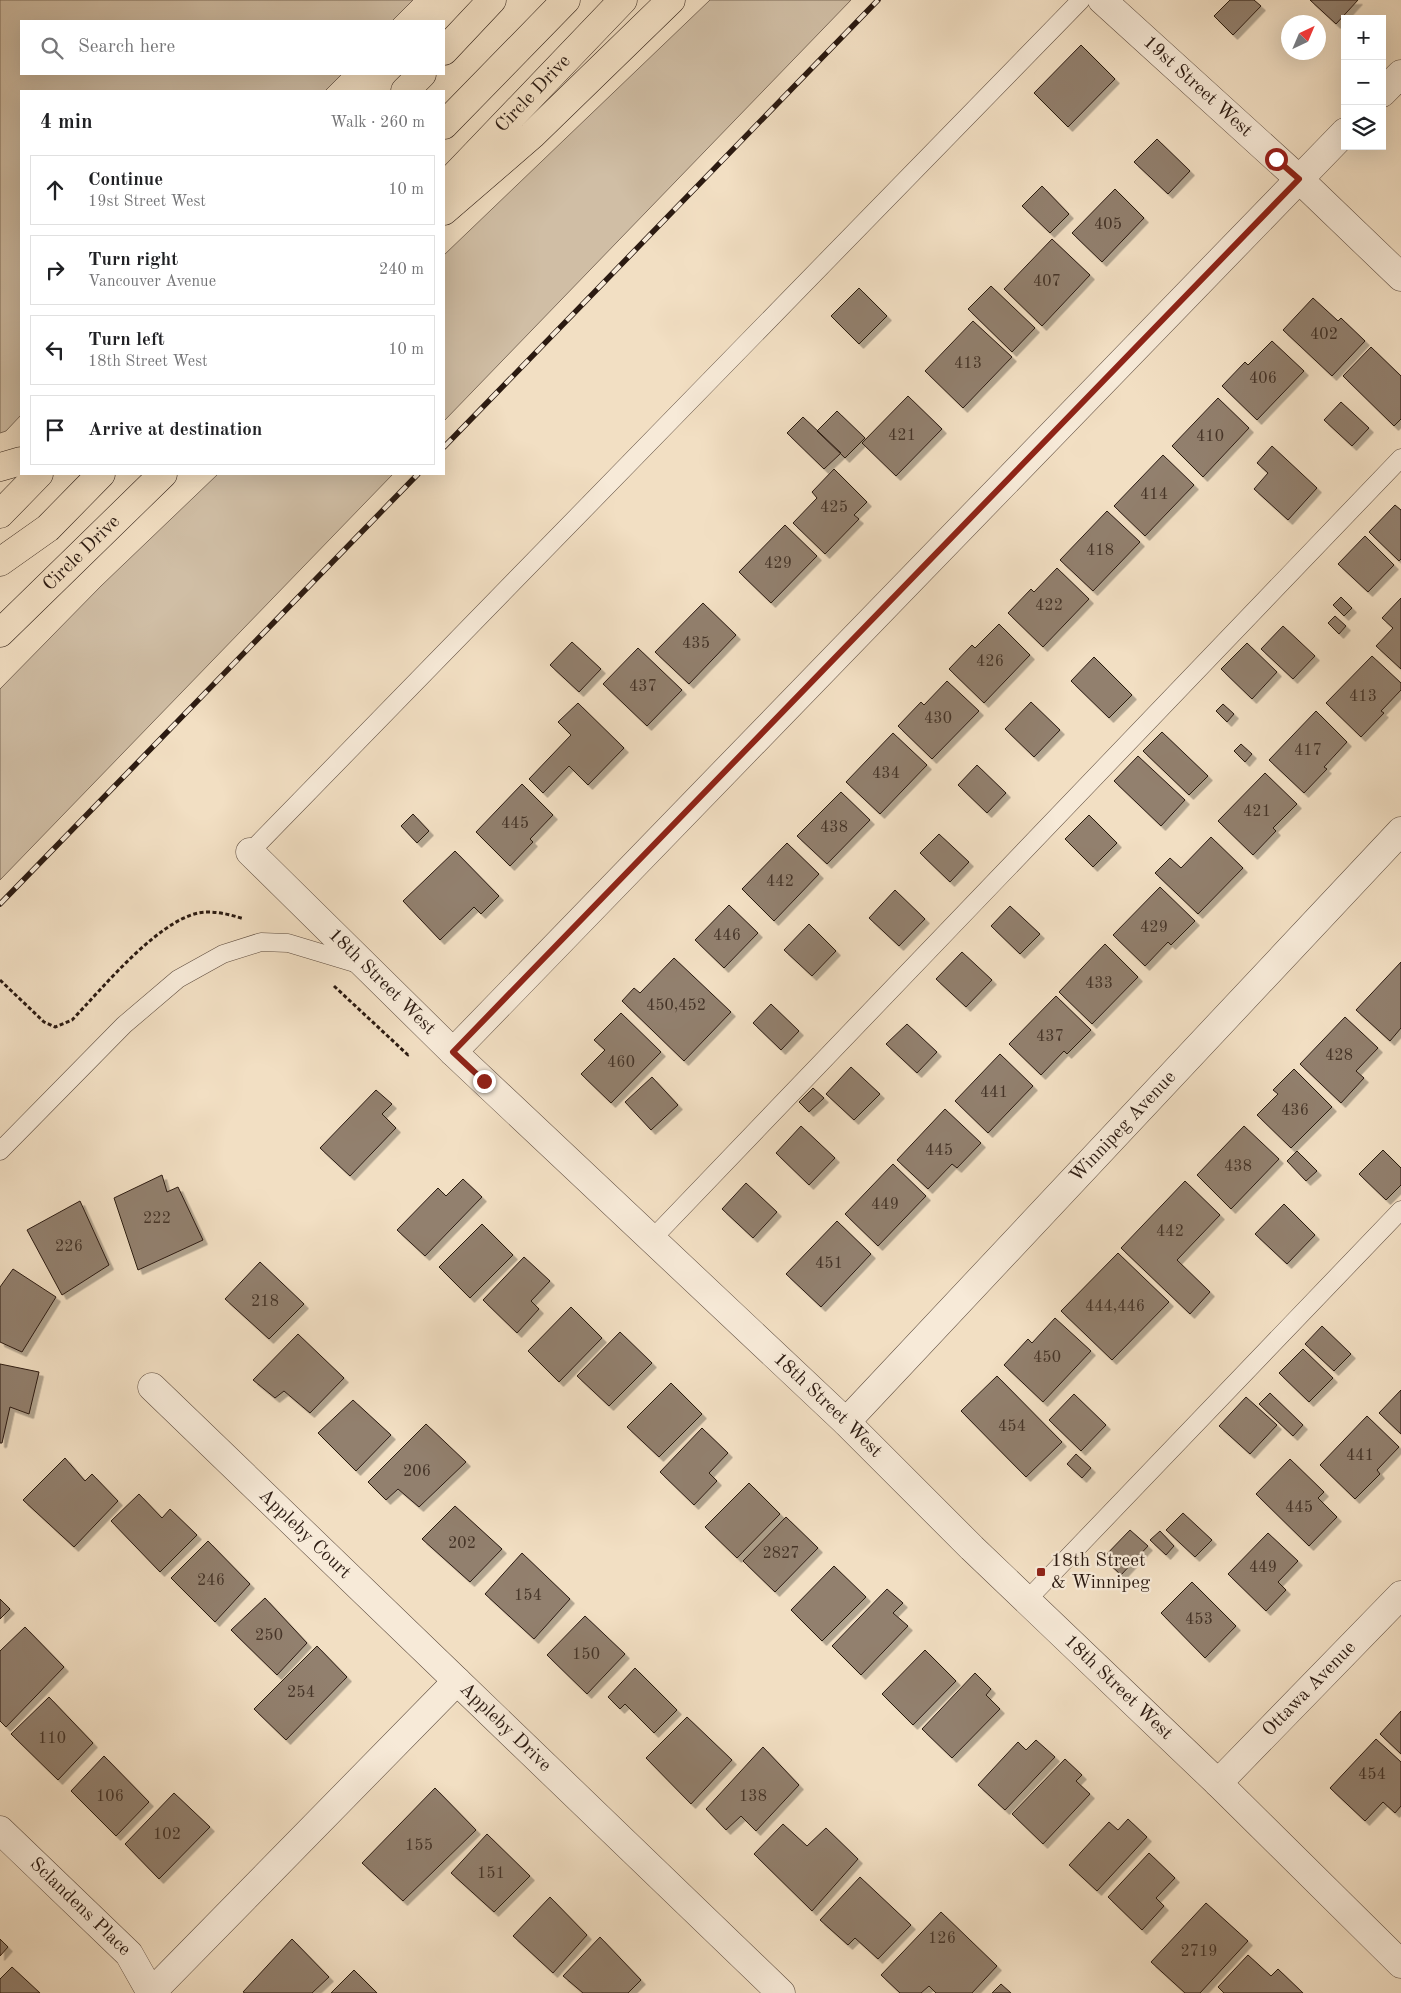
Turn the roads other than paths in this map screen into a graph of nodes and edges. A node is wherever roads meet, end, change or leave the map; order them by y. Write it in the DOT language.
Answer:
graph roads {
  1 [pos="492,0"];
  2 [pos="566,0"];
  3 [pos="623,0"];
  4 [pos="671,0"];
  5 [pos="1081,0"];
  6 [pos="1102,0"];
  7 [pos="445,49"];
  8 [pos="1401,74"];
  9 [pos="421,75"];
  10 [pos="1386,89"];
  11 [pos="406,90"];
  12 [pos="445,124"];
  13 [pos="1341,136"];
  14 [pos="1299,179"];
  15 [pos="445,186"];
  16 [pos="445,210"];
  17 [pos="1401,278"];
  18 [pos="1401,458"];
  19 [pos="20,461"];
  20 [pos="0,467"];
  21 [pos="38,475"];
  22 [pos="100,475"];
  23 [pos="162,475"];
  24 [pos="0,514"];
  25 [pos="0,562"];
  26 [pos="0,633"];
  27 [pos="1396,844"];
  28 [pos="250,852"];
  29 [pos="366,967"];
  30 [pos="453,1052"];
  31 [pos="0,1151"];
  32 [pos="1401,1210"];
  33 [pos="653,1238"];
  34 [pos="152,1387"];
  35 [pos="846,1422"];
  36 [pos="1401,1595"];
  37 [pos="1027,1600"];
  38 [pos="457,1681"];
  39 [pos="1218,1782"];
  40 [pos="0,1830"];
  41 [pos="1401,1964"];
  42 [pos="151,1993"];
  43 [pos="781,1993"];
  1 -- 7 [label="highway"];
  2 -- 12 [label="highway"];
  3 -- 15 [label="highway, Circle Drive"];
  4 -- 16 [label="highway"];
  5 -- 28 [label="lane"];
  6 -- 14 [label="street, 19st Street West"];
  8 -- 10 [label="street"];
  9 -- 11 [label="highway"];
  13 -- 14 [label="street"];
  14 -- 17 [label="street, 19st Street West"];
  14 -- 30 [label="street"];
  18 -- 33 [label="lane"];
  19 -- 20 [label="highway"];
  21 -- 24 [label="highway"];
  22 -- 25 [label="highway"];
  23 -- 26 [label="highway, Circle Drive"];
  27 -- 35 [label="street, Winnipeg Avenue"];
  28 -- 29 [label="street, 18th Street West"];
  29 -- 30 [label="street, 18th Street West"];
  29 -- 31 [label="lane"];
  30 -- 33 [label="street, 18th Street West"];
  32 -- 37 [label="lane"];
  33 -- 35 [label="street, 18th Street West"];
  34 -- 38 [label="street, Appleby Court"];
  35 -- 37 [label="street, 18th Street West"];
  36 -- 39 [label="street, Ottawa Avenue"];
  37 -- 39 [label="street, 18th Street West"];
  38 -- 42 [label="street, Appleby Drive"];
  38 -- 43 [label="street, Appleby Drive"];
  39 -- 41 [label="street, 18th Street West"];
  40 -- 42 [label="street, Sclandens Place"];
}
